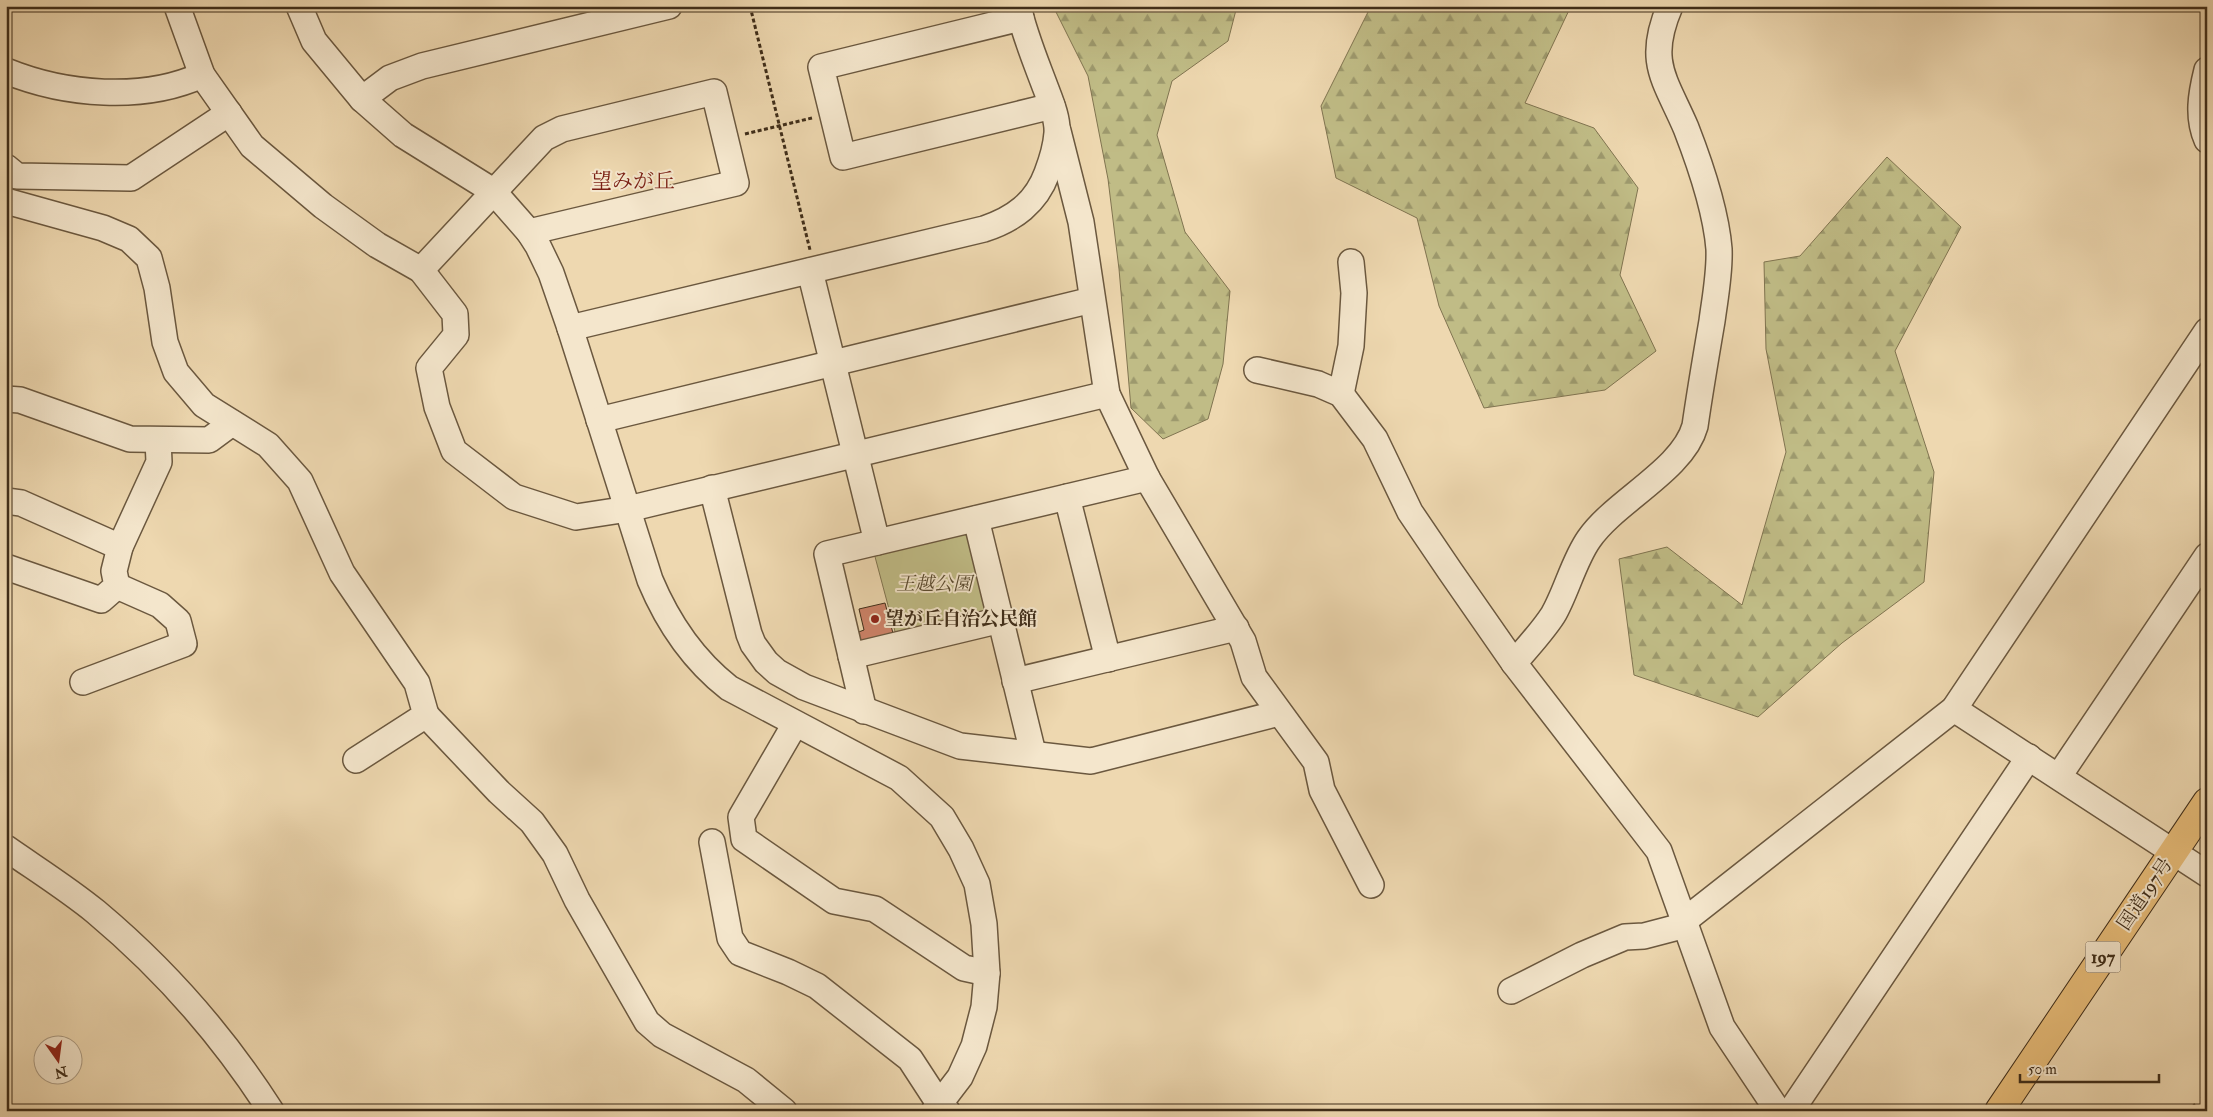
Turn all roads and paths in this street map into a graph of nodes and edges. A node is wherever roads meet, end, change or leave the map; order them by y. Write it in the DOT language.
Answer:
graph roads {
  1 [pos="177,6"];
  2 [pos="299,6"];
  3 [pos="669,6"];
  4 [pos="750,6"];
  5 [pos="1670,6"];
  6 [pos="1019,12"];
  7 [pos="2207,70"];
  8 [pos="6,71"];
  9 [pos="202,75"];
  10 [pos="362,99"];
  11 [pos="1052,106"];
  12 [pos="229,113"];
  13 [pos="832,113"];
  14 [pos="779,126"];
  15 [pos="1058,131"];
  16 [pos="725,138"];
  17 [pos="2207,140"];
  18 [pos="6,167"];
  19 [pos="493,191"];
  20 [pos="6,201"];
  21 [pos="529,232"];
  22 [pos="1351,262"];
  23 [pos="811,264"];
  24 [pos="421,270"];
  25 [pos="1092,300"];
  26 [pos="570,328"];
  27 [pos="2207,331"];
  28 [pos="833,363"];
  29 [pos="1257,370"];
  30 [pos="1107,394"];
  31 [pos="1340,394"];
  32 [pos="6,399"];
  33 [pos="599,420"];
  34 [pos="232,422"];
  35 [pos="158,440"];
  36 [pos="855,454"];
  37 [pos="1148,478"];
  38 [pos="712,488"];
  39 [pos="1068,497"];
  40 [pos="6,501"];
  41 [pos="628,509"];
  42 [pos="976,519"];
  43 [pos="877,542"];
  44 [pos="120,547"];
  45 [pos="2207,556"];
  46 [pos="6,567"];
  47 [pos="116,586"];
  48 [pos="1001,620"];
  49 [pos="1236,628"];
  50 [pos="850,656"];
  51 [pos="1108,659"];
  52 [pos="1514,663"];
  53 [pos="1015,681"];
  54 [pos="83,682"];
  55 [pos="1954,708"];
  56 [pos="864,711"];
  57 [pos="1279,713"];
  58 [pos="426,715"];
  59 [pos="795,724"];
  60 [pos="1033,753"];
  61 [pos="2029,757"];
  62 [pos="356,760"];
  63 [pos="2059,776"];
  64 [pos="2207,802"];
  65 [pos="712,842"];
  66 [pos="6,848"];
  67 [pos="2174,852"];
  68 [pos="2207,874"];
  69 [pos="1371,885"];
  70 [pos="1685,923"];
  71 [pos="987,974"];
  72 [pos="1511,991"];
  73 [pos="940,1109"];
  74 [pos="271,1111"];
  75 [pos="784,1111"];
  76 [pos="1778,1111"];
  77 [pos="1791,1111"];
  78 [pos="1999,1111"];
  1 -- 9 [label="street"];
  2 -- 10 [label="street"];
  3 -- 10 [label="street"];
  4 -- 14 [label="path"];
  5 -- 52 [label="street"];
  6 -- 11 [label="street"];
  6 -- 13 [label="street"];
  7 -- 17 [label="street"];
  8 -- 9 [label="street"];
  9 -- 12 [label="street"];
  10 -- 19 [label="street"];
  11 -- 13 [label="street"];
  11 -- 15 [label="street"];
  12 -- 18 [label="street"];
  12 -- 24 [label="street"];
  13 -- 14 [label="path"];
  14 -- 16 [label="path"];
  14 -- 23 [label="path"];
  15 -- 23 [label="street"];
  15 -- 25 [label="street"];
  16 -- 19 [label="street"];
  16 -- 21 [label="street"];
  19 -- 21 [label="street"];
  19 -- 24 [label="street"];
  20 -- 34 [label="street"];
  21 -- 26 [label="street"];
  22 -- 31 [label="street"];
  23 -- 26 [label="street"];
  23 -- 28 [label="street"];
  24 -- 41 [label="street"];
  25 -- 28 [label="street"];
  25 -- 30 [label="street"];
  26 -- 33 [label="street"];
  27 -- 55 [label="street"];
  28 -- 33 [label="street"];
  28 -- 36 [label="street"];
  29 -- 31 [label="street"];
  30 -- 36 [label="street"];
  30 -- 37 [label="street"];
  31 -- 52 [label="street"];
  32 -- 35 [label="street"];
  33 -- 41 [label="street"];
  34 -- 35 [label="street"];
  34 -- 58 [label="street"];
  35 -- 44 [label="street"];
  36 -- 38 [label="street"];
  36 -- 43 [label="street"];
  37 -- 39 [label="street"];
  37 -- 49 [label="street"];
  38 -- 41 [label="street"];
  38 -- 56 [label="street"];
  39 -- 42 [label="street"];
  39 -- 51 [label="street"];
  40 -- 44 [label="street"];
  41 -- 59 [label="street"];
  42 -- 43 [label="street"];
  42 -- 48 [label="street"];
  43 -- 50 [label="street"];
  44 -- 47 [label="street"];
  45 -- 63 [label="street"];
  46 -- 47 [label="street"];
  47 -- 54 [label="street"];
  48 -- 50 [label="street"];
  48 -- 53 [label="street"];
  49 -- 51 [label="street"];
  49 -- 57 [label="street"];
  50 -- 56 [label="street"];
  51 -- 53 [label="street"];
  52 -- 70 [label="street"];
  53 -- 60 [label="street"];
  55 -- 61 [label="street"];
  55 -- 70 [label="street"];
  56 -- 60 [label="street"];
  57 -- 60 [label="street"];
  57 -- 69 [label="street"];
  58 -- 62 [label="street"];
  58 -- 75 [label="street"];
  59 -- 71 [label="street"];
  59 -- 71 [label="street"];
  61 -- 63 [label="street"];
  61 -- 77 [label="street"];
  63 -- 67 [label="street"];
  64 -- 67 [label="highway, 国道197号 / 197"];
  65 -- 73 [label="street"];
  66 -- 74 [label="street"];
  67 -- 68 [label="street"];
  67 -- 78 [label="highway, 国道197号 / 197"];
  70 -- 72 [label="street"];
  70 -- 76 [label="street"];
  71 -- 73 [label="street"];
}
